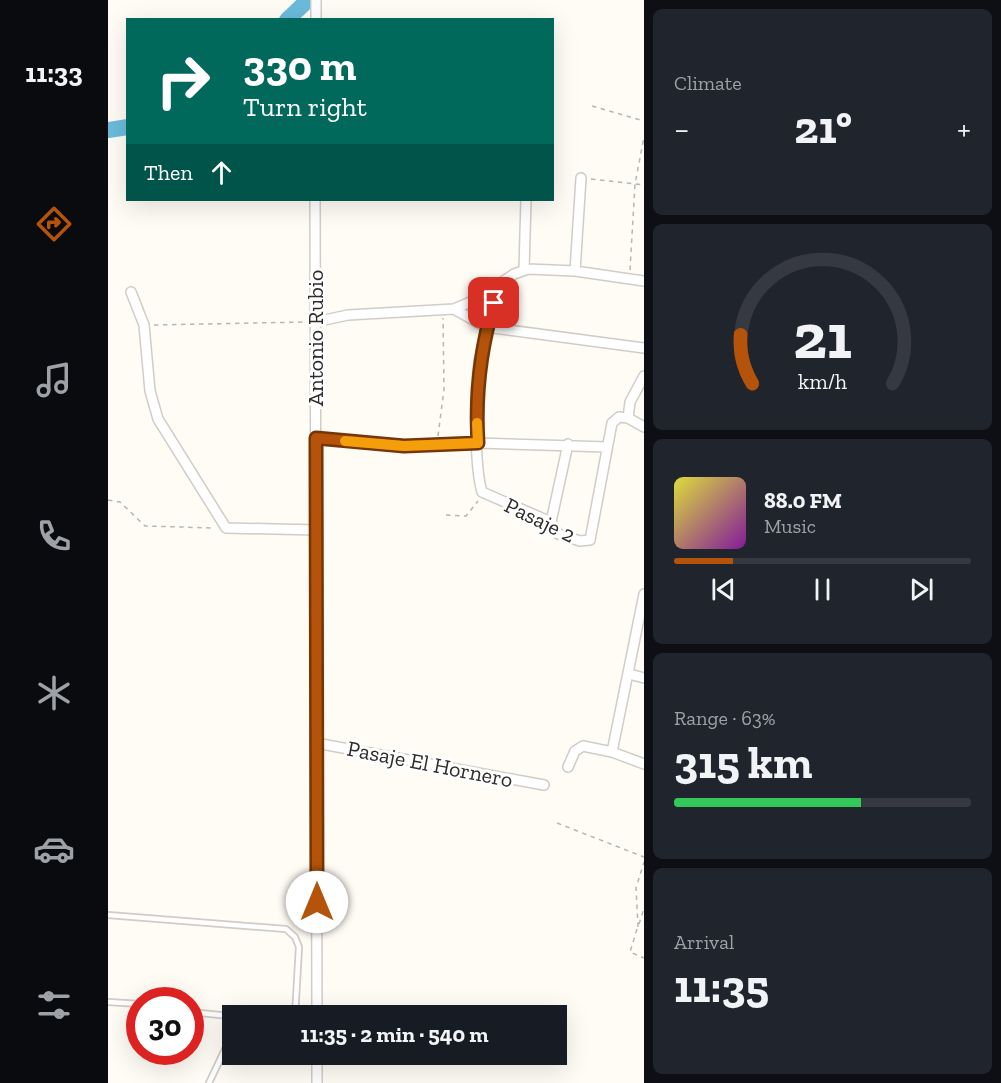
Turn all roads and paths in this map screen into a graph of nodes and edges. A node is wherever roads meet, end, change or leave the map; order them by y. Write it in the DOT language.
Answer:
graph roads {
  1 [pos="316,0"];
  2 [pos="316,18"];
  3 [pos="592,106"];
  4 [pos="644,121"];
  5 [pos="644,137"];
  6 [pos="581,178"];
  7 [pos="635,184"];
  8 [pos="644,185"];
  9 [pos="315,201"];
  10 [pos="526,201"];
  11 [pos="524,270"];
  12 [pos="575,271"];
  13 [pos="630,280"];
  14 [pos="644,281"];
  15 [pos="492,289"];
  16 [pos="131,292"];
  17 [pos="443,309"];
  18 [pos="454,309"];
  19 [pos="315,322"];
  20 [pos="144,325"];
  21 [pos="486,327"];
  22 [pos="644,348"];
  23 [pos="644,376"];
  24 [pos="628,418"];
  25 [pos="644,427"];
  26 [pos="316,438"];
  27 [pos="478,443"];
  28 [pos="568,444"];
  29 [pos="436,445"];
  30 [pos="607,447"];
  31 [pos="482,492"];
  32 [pos="108,500"];
  33 [pos="446,515"];
  34 [pos="551,522"];
  35 [pos="226,528"];
  36 [pos="317,530"];
  37 [pos="644,594"];
  38 [pos="629,674"];
  39 [pos="644,678"];
  40 [pos="316,743"];
  41 [pos="612,752"];
  42 [pos="644,764"];
  43 [pos="568,767"];
  44 [pos="544,785"];
  45 [pos="557,824"];
  46 [pos="644,857"];
  47 [pos="644,862"];
  48 [pos="644,908"];
  49 [pos="108,915"];
  50 [pos="638,927"];
  51 [pos="644,958"];
  52 [pos="108,1002"];
  53 [pos="126,1003"];
  54 [pos="296,1005"];
  55 [pos="317,1005"];
  56 [pos="204,1013"];
  57 [pos="222,1015"];
  58 [pos="222,1056"];
  59 [pos="317,1065"];
  60 [pos="209,1083"];
  61 [pos="317,1083"];
  1 -- 2 [label="street"];
  3 -- 4 [label="path"];
  5 -- 7 [label="path"];
  6 -- 7 [label="path"];
  6 -- 12 [label="street"];
  7 -- 8 [label="path"];
  7 -- 13 [label="path"];
  9 -- 19 [label="street, Antonio Rubio"];
  10 -- 11 [label="street"];
  11 -- 12 [label="street"];
  11 -- 15 [label="street"];
  12 -- 13 [label="street"];
  13 -- 14 [label="street"];
  15 -- 18 [label="street"];
  15 -- 21 [label="street, Pasaje 2"];
  16 -- 20 [label="street"];
  17 -- 18 [label="street"];
  17 -- 19 [label="street"];
  17 -- 29 [label="path"];
  18 -- 21 [label="street"];
  19 -- 20 [label="path"];
  19 -- 26 [label="street, Antonio Rubio"];
  20 -- 35 [label="street"];
  21 -- 22 [label="street"];
  21 -- 27 [label="street, Pasaje 2"];
  23 -- 24 [label="street"];
  24 -- 25 [label="street"];
  24 -- 30 [label="street"];
  26 -- 29 [label="street"];
  26 -- 36 [label="street, Antonio Rubio"];
  27 -- 28 [label="street"];
  27 -- 29 [label="street"];
  27 -- 31 [label="street, Pasaje 2"];
  28 -- 30 [label="street"];
  28 -- 34 [label="street"];
  30 -- 34 [label="street, Pasaje 2"];
  31 -- 33 [label="path"];
  31 -- 34 [label="street, Pasaje 2"];
  32 -- 35 [label="path"];
  35 -- 36 [label="street"];
  36 -- 40 [label="street, Antonio Rubio"];
  37 -- 38 [label="street"];
  38 -- 39 [label="street"];
  38 -- 41 [label="street"];
  40 -- 44 [label="street, Pasaje El Hornero"];
  40 -- 55 [label="street, Antonio Rubio"];
  41 -- 42 [label="street"];
  41 -- 43 [label="street"];
  45 -- 46 [label="path"];
  47 -- 50 [label="path"];
  48 -- 50 [label="path"];
  49 -- 54 [label="lane"];
  50 -- 51 [label="path"];
  52 -- 53 [label="lane"];
  56 -- 57 [label="lane"];
  58 -- 60 [label="lane"];
  59 -- 61 [label="street"];
}
